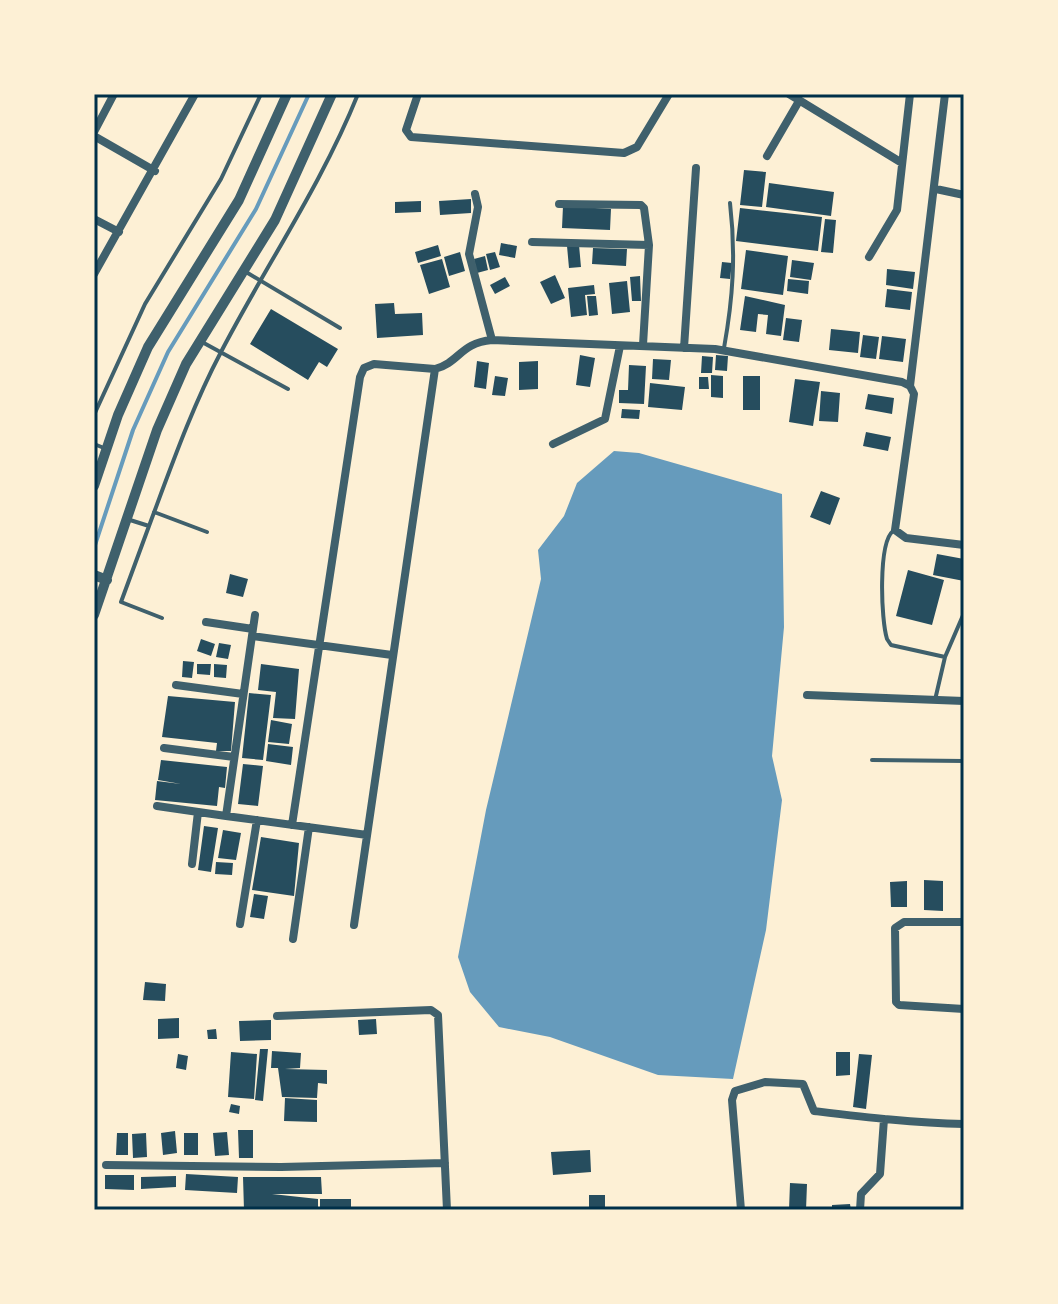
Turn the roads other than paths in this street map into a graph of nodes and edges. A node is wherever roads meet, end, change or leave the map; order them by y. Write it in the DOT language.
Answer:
graph roads {
  1 [pos="114,94"];
  2 [pos="195,94"];
  3 [pos="261,94"];
  4 [pos="287,94"];
  5 [pos="332,94"];
  6 [pos="358,94"];
  7 [pos="418,94"];
  8 [pos="669,94"];
  9 [pos="789,94"];
  10 [pos="910,94"];
  11 [pos="945,94"];
  12 [pos="799,101"];
  13 [pos="94,134"];
  14 [pos="767,156"];
  15 [pos="902,163"];
  16 [pos="696,168"];
  17 [pos="155,171"];
  18 [pos="936,189"];
  19 [pos="475,194"];
  20 [pos="964,195"];
  21 [pos="730,203"];
  22 [pos="559,204"];
  23 [pos="94,219"];
  24 [pos="119,232"];
  25 [pos="532,242"];
  26 [pos="649,245"];
  27 [pos="869,257"];
  28 [pos="96,268"];
  29 [pos="243,270"];
  30 [pos="262,281"];
  31 [pos="340,328"];
  32 [pos="492,340"];
  33 [pos="200,341"];
  34 [pos="643,345"];
  35 [pos="620,346"];
  36 [pos="684,348"];
  37 [pos="723,351"];
  38 [pos="221,352"];
  39 [pos="435,369"];
  40 [pos="910,386"];
  41 [pos="288,389"];
  42 [pos="94,415"];
  43 [pos="94,444"];
  44 [pos="553,444"];
  45 [pos="106,449"];
  46 [pos="95,480"];
  47 [pos="154,512"];
  48 [pos="127,519"];
  49 [pos="149,526"];
  50 [pos="895,530"];
  51 [pos="207,532"];
  52 [pos="964,545"];
  53 [pos="94,575"];
  54 [pos="107,580"];
  55 [pos="964,613"];
  56 [pos="94,615"];
  57 [pos="255,615"];
  58 [pos="162,618"];
  59 [pos="206,622"];
  60 [pos="252,632"];
  61 [pos="317,645"];
  62 [pos="392,655"];
  63 [pos="945,657"];
  64 [pos="176,685"];
  65 [pos="243,694"];
  66 [pos="807,695"];
  67 [pos="935,700"];
  68 [pos="964,701"];
  69 [pos="164,748"];
  70 [pos="234,757"];
  71 [pos="872,760"];
  72 [pos="964,761"];
  73 [pos="157,806"];
  74 [pos="198,812"];
  75 [pos="226,816"];
  76 [pos="257,820"];
  77 [pos="292,825"];
  78 [pos="309,827"];
  79 [pos="367,835"];
  80 [pos="192,864"];
  81 [pos="964,922"];
  82 [pos="240,924"];
  83 [pos="354,925"];
  84 [pos="293,939"];
  85 [pos="964,1009"];
  86 [pos="277,1016"];
  87 [pos="884,1119"];
  88 [pos="964,1124"];
  89 [pos="445,1163"];
  90 [pos="106,1165"];
  91 [pos="447,1210"];
  92 [pos="741,1210"];
  93 [pos="860,1210"];
  1 -- 13 [label="street"];
  2 -- 17 [label="street"];
  3 -- 42 [label="lane"];
  4 -- 45 [label="street"];
  5 -- 29 [label="street"];
  6 -- 30 [label="lane"];
  7 -- 8 [label="street"];
  9 -- 12 [label="street"];
  10 -- 15 [label="street"];
  11 -- 18 [label="street"];
  12 -- 14 [label="street"];
  12 -- 15 [label="street"];
  13 -- 17 [label="street"];
  15 -- 27 [label="street"];
  16 -- 36 [label="street"];
  17 -- 24 [label="street"];
  18 -- 20 [label="street"];
  18 -- 40 [label="street"];
  19 -- 32 [label="street"];
  21 -- 37 [label="lane"];
  22 -- 26 [label="street"];
  23 -- 24 [label="street"];
  24 -- 28 [label="street"];
  25 -- 26 [label="street"];
  26 -- 34 [label="street"];
  29 -- 30 [label="lane"];
  29 -- 33 [label="street"];
  30 -- 31 [label="lane"];
  30 -- 38 [label="lane"];
  32 -- 35 [label="street"];
  32 -- 39 [label="street"];
  33 -- 38 [label="lane"];
  33 -- 48 [label="street"];
  34 -- 35 [label="street"];
  34 -- 36 [label="street"];
  35 -- 44 [label="street"];
  36 -- 37 [label="street"];
  37 -- 40 [label="street"];
  38 -- 41 [label="lane"];
  38 -- 47 [label="lane"];
  39 -- 61 [label="street"];
  39 -- 62 [label="street"];
  40 -- 50 [label="street"];
  43 -- 45 [label="lane"];
  45 -- 46 [label="street"];
  47 -- 49 [label="lane"];
  47 -- 51 [label="lane"];
  48 -- 49 [label="lane"];
  48 -- 54 [label="street"];
  49 -- 58 [label="lane"];
  50 -- 52 [label="street"];
  50 -- 63 [label="lane"];
  53 -- 54 [label="street"];
  54 -- 56 [label="street"];
  55 -- 63 [label="lane"];
  57 -- 60 [label="street"];
  59 -- 60 [label="street"];
  60 -- 61 [label="street"];
  60 -- 65 [label="street"];
  61 -- 62 [label="street"];
  61 -- 77 [label="street"];
  62 -- 79 [label="street"];
  63 -- 67 [label="lane"];
  64 -- 65 [label="street"];
  65 -- 70 [label="street"];
  66 -- 67 [label="street"];
  67 -- 68 [label="street"];
  69 -- 70 [label="street"];
  70 -- 75 [label="street"];
  71 -- 72 [label="lane"];
  73 -- 74 [label="street"];
  74 -- 75 [label="street"];
  74 -- 80 [label="street"];
  75 -- 76 [label="street"];
  76 -- 77 [label="street"];
  76 -- 82 [label="street"];
  77 -- 78 [label="street"];
  78 -- 79 [label="street"];
  78 -- 84 [label="street"];
  79 -- 83 [label="street"];
  81 -- 85 [label="street"];
  86 -- 89 [label="street"];
  87 -- 88 [label="street"];
  87 -- 92 [label="street"];
  87 -- 93 [label="street"];
  89 -- 90 [label="street"];
  89 -- 91 [label="street"];
}
